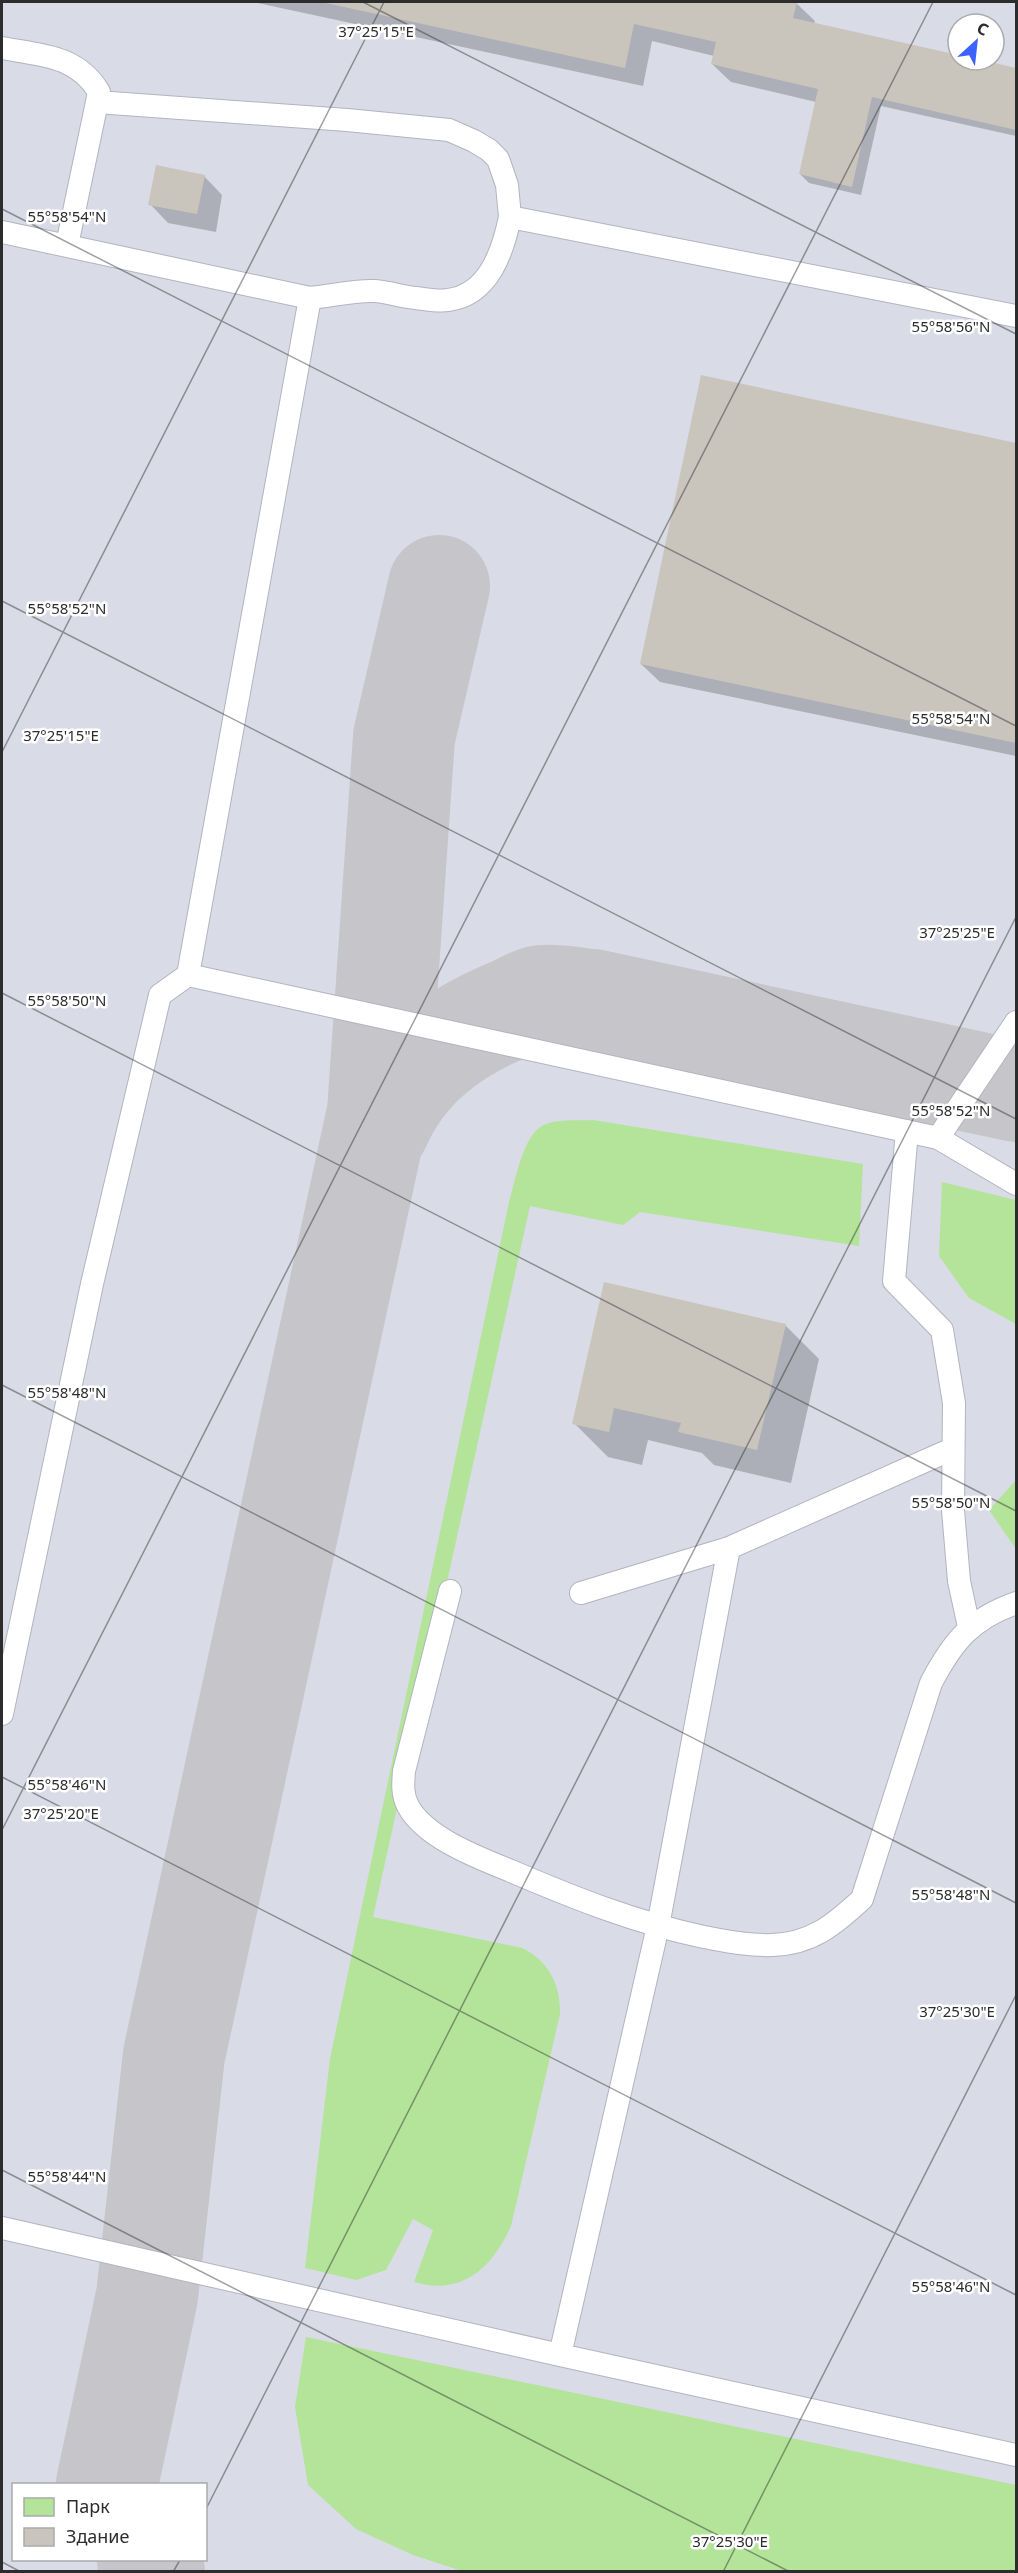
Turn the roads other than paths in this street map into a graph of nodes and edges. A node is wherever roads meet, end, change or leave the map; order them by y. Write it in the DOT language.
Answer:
graph roads {
  1 [pos="2,48"];
  2 [pos="97,102"];
  3 [pos="510,217"];
  4 [pos="2,232"];
  5 [pos="67,245"];
  6 [pos="310,298"];
  7 [pos="1017,316"];
  8 [pos="188,975"];
  9 [pos="1017,1022"];
  10 [pos="907,1131"];
  11 [pos="938,1138"];
  12 [pos="1017,1184"];
  13 [pos="952,1449"];
  14 [pos="729,1548"];
  15 [pos="450,1591"];
  16 [pos="581,1593"];
  17 [pos="1017,1603"];
  18 [pos="969,1627"];
  19 [pos="2,1714"];
  20 [pos="658,1926"];
  21 [pos="2,2228"];
  22 [pos="560,2355"];
  23 [pos="1017,2455"];
  1 -- 2 [label="lane"];
  2 -- 3 [label="lane"];
  2 -- 5 [label="lane"];
  3 -- 6 [label="lane"];
  3 -- 7 [label="lane"];
  4 -- 5 [label="lane"];
  5 -- 6 [label="lane"];
  6 -- 8 [label="lane"];
  8 -- 10 [label="lane"];
  8 -- 19 [label="lane"];
  9 -- 11 [label="lane"];
  10 -- 11 [label="lane"];
  10 -- 13 [label="lane"];
  11 -- 12 [label="lane"];
  13 -- 14 [label="lane"];
  13 -- 18 [label="lane"];
  14 -- 16 [label="lane"];
  14 -- 20 [label="lane"];
  15 -- 20 [label="lane"];
  17 -- 18 [label="lane"];
  18 -- 20 [label="lane"];
  20 -- 22 [label="lane"];
  21 -- 22 [label="lane"];
  22 -- 23 [label="lane"];
}
